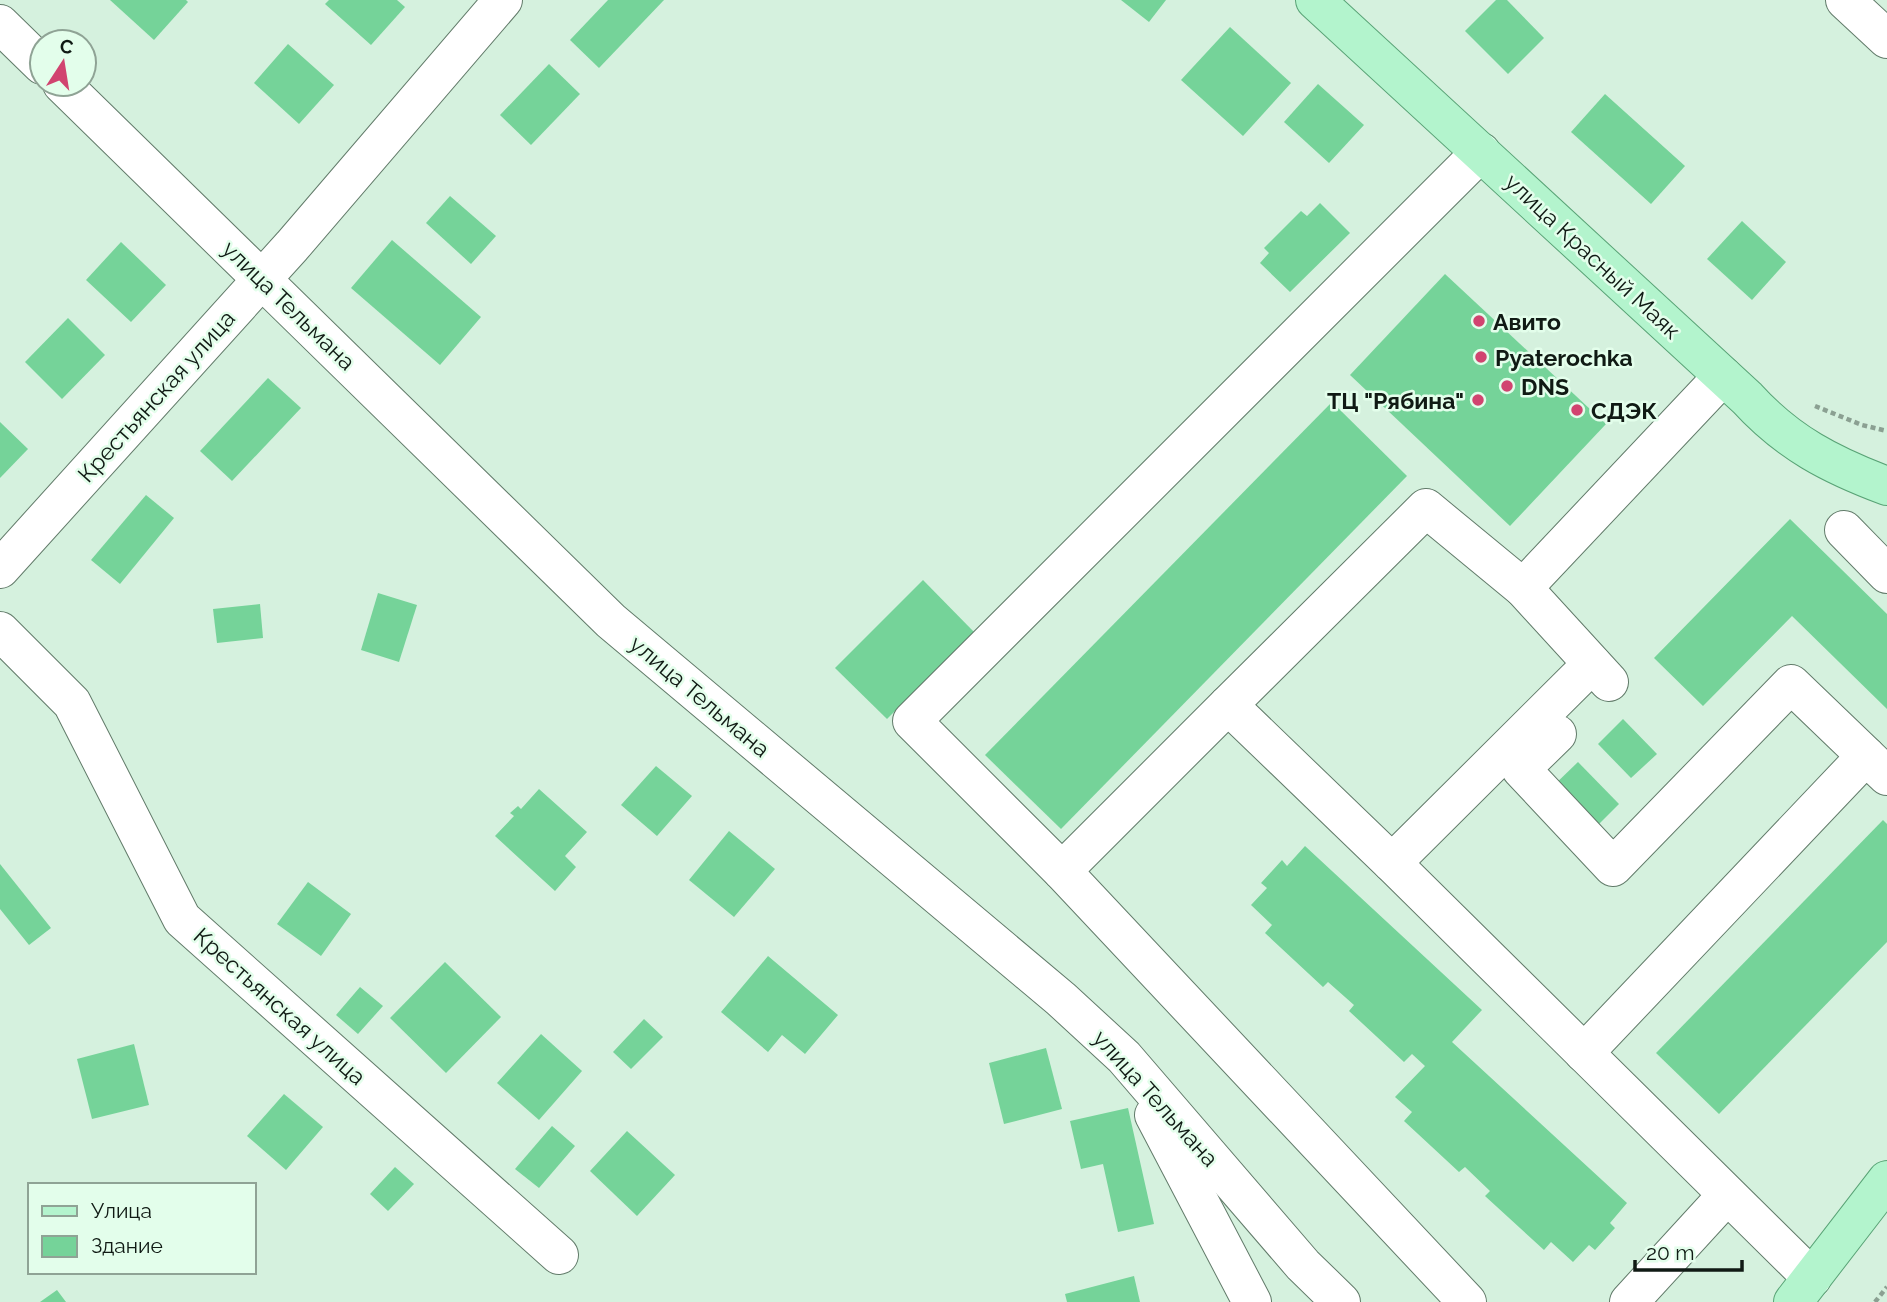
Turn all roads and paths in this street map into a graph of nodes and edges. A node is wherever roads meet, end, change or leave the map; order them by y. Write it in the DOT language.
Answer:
graph roads {
  1 [pos="503,0"];
  2 [pos="1315,0"];
  3 [pos="1845,0"];
  4 [pos="0,24"];
  5 [pos="1887,39"];
  6 [pos="28,51"];
  7 [pos="76,98"];
  8 [pos="1481,152"];
  9 [pos="263,279"];
  10 [pos="1723,376"];
  11 [pos="1810,404"];
  12 [pos="1887,431"];
  13 [pos="1887,486"];
  14 [pos="1844,530"];
  15 [pos="0,569"];
  16 [pos="1887,574"];
  17 [pos="1522,589"];
  18 [pos="0,631"];
  19 [pos="1592,664"];
  20 [pos="1228,705"];
  21 [pos="1877,766"];
  22 [pos="1392,863"];
  23 [pos="1062,872"];
  24 [pos="1584,1054"];
  25 [pos="1124,1057"];
  26 [pos="1887,1180"];
  27 [pos="1727,1195"];
  28 [pos="559,1255"];
  29 [pos="1887,1287"];
  30 [pos="1802,1290"];
  31 [pos="1252,1302"];
  32 [pos="1341,1302"];
  33 [pos="1467,1302"];
  34 [pos="1629,1302"];
  35 [pos="1875,1302"];
  1 -- 9 [label="street, Крестьянская улица"];
  2 -- 8 [label="main road, улица Красный Маяк"];
  3 -- 5 [label="street"];
  4 -- 6 [label="street"];
  7 -- 9 [label="street, улица Тельмана"];
  8 -- 10 [label="main road, улица Красный Маяк"];
  8 -- 23 [label="street"];
  9 -- 15 [label="street, Крестьянская улица"];
  9 -- 25 [label="street, улица Тельмана"];
  10 -- 13 [label="main road, улица Красный Маяк"];
  10 -- 17 [label="street"];
  11 -- 12 [label="path"];
  14 -- 16 [label="street"];
  17 -- 19 [label="street"];
  17 -- 20 [label="street"];
  18 -- 28 [label="street, Крестьянская улица"];
  19 -- 21 [label="street"];
  19 -- 22 [label="street"];
  20 -- 22 [label="street"];
  20 -- 23 [label="street"];
  21 -- 24 [label="street"];
  22 -- 24 [label="street"];
  23 -- 33 [label="street"];
  24 -- 27 [label="street"];
  25 -- 31 [label="street"];
  25 -- 32 [label="street, улица Тельмана"];
  26 -- 30 [label="main road"];
  27 -- 30 [label="street"];
  27 -- 34 [label="street"];
  29 -- 35 [label="path"];
}
